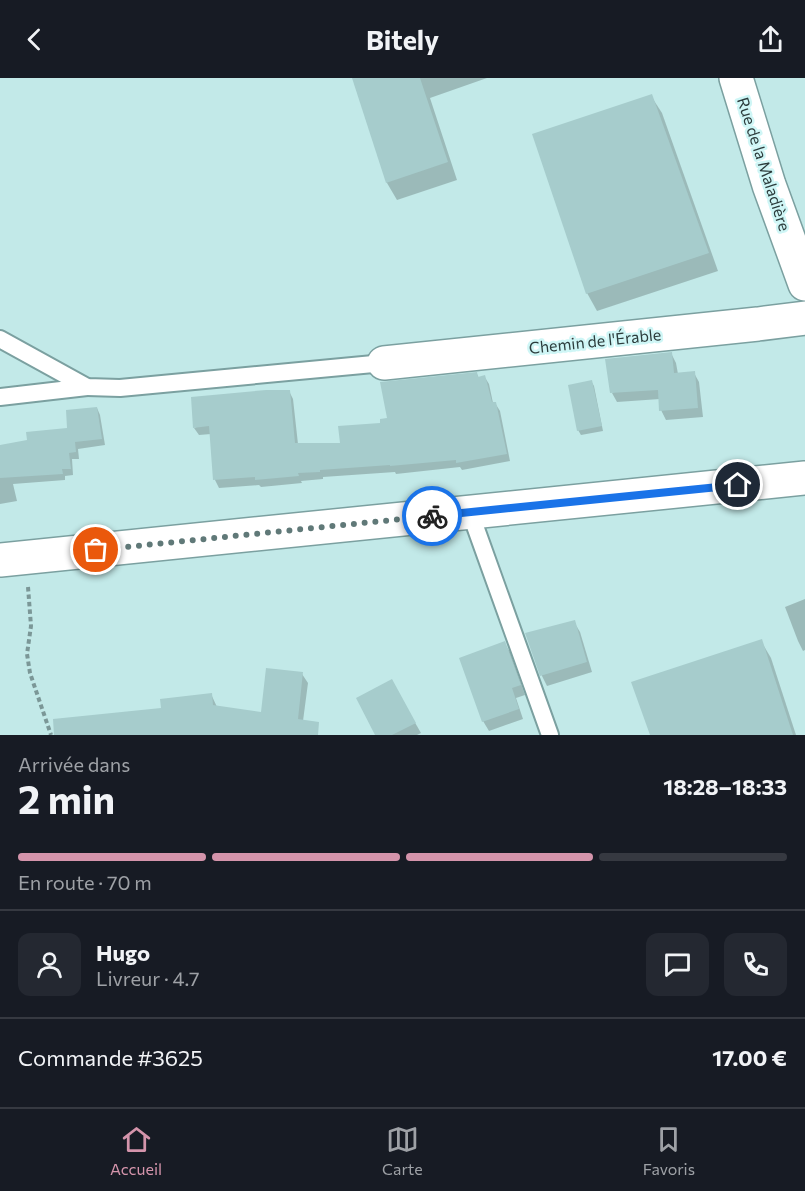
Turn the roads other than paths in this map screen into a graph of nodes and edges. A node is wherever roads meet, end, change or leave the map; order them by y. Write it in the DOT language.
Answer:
graph roads {
  1 [pos="736,78"];
  2 [pos="805,284"];
  3 [pos="805,318"];
  4 [pos="0,339"];
  5 [pos="384,363"];
  6 [pos="87,387"];
  7 [pos="0,397"];
  8 [pos="805,478"];
  9 [pos="470,512"];
  10 [pos="13,559"];
  11 [pos="550,735"];
  1 -- 2 [label="main road, Rue de la Maladière"];
  3 -- 5 [label="main road, Chemin de l'Érable"];
  4 -- 6 [label="lane"];
  5 -- 6 [label="lane"];
  6 -- 7 [label="lane"];
  8 -- 9 [label="main road"];
  9 -- 10 [label="main road"];
  9 -- 11 [label="lane"];
}
